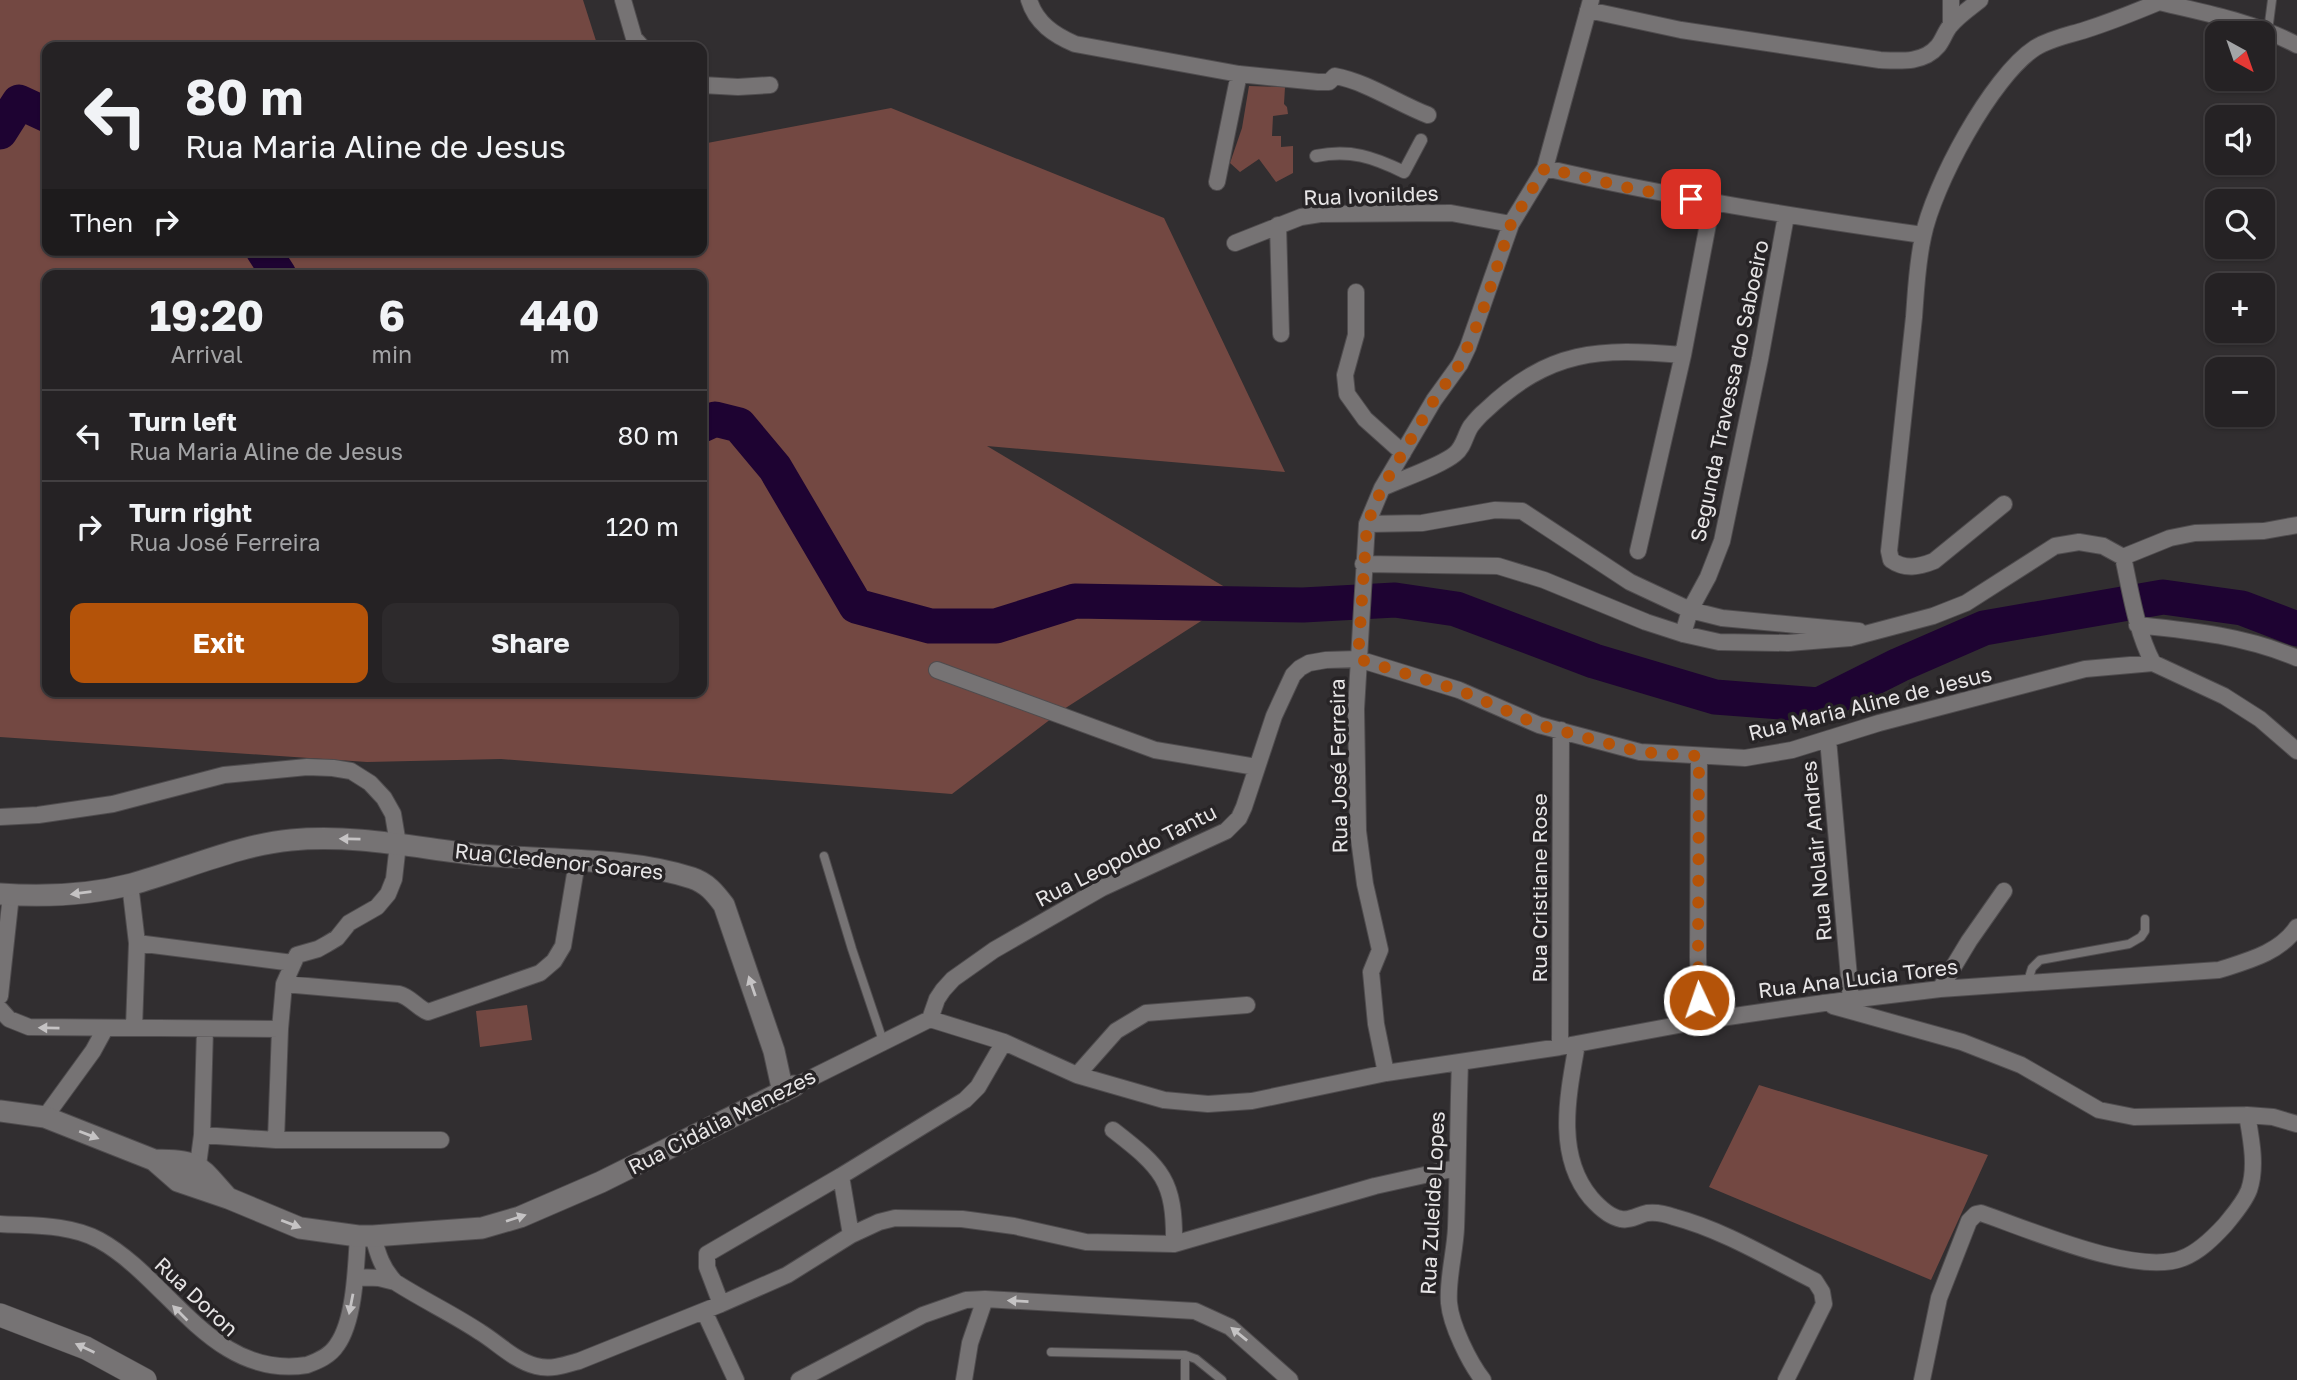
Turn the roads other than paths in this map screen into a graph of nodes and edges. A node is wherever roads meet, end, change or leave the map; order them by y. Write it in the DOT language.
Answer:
graph roads {
  1 [pos="623,0"];
  2 [pos="1029,0"];
  3 [pos="1951,0"];
  4 [pos="1980,0"];
  5 [pos="2272,0"];
  6 [pos="2159,1"];
  7 [pos="1590,5"];
  8 [pos="2237,21"];
  9 [pos="2269,21"];
  10 [pos="1951,25"];
  11 [pos="2275,34"];
  12 [pos="638,42"];
  13 [pos="2297,45"];
  14 [pos="1239,74"];
  15 [pos="707,85"];
  16 [pos="770,85"];
  17 [pos="1428,115"];
  18 [pos="1421,140"];
  19 [pos="1316,156"];
  20 [pos="1545,168"];
  21 [pos="1217,182"];
  22 [pos="1712,203"];
  23 [pos="1786,216"];
  24 [pos="1511,224"];
  25 [pos="1278,225"];
  26 [pos="1923,235"];
  27 [pos="1235,243"];
  28 [pos="1356,292"];
  29 [pos="1281,334"];
  30 [pos="1683,355"];
  31 [pos="1403,453"];
  32 [pos="1382,488"];
  33 [pos="2004,504"];
  34 [pos="1367,524"];
  35 [pos="2297,525"];
  36 [pos="1638,551"];
  37 [pos="2123,557"];
  38 [pos="1363,564"];
  39 [pos="1690,610"];
  40 [pos="2137,625"];
  41 [pos="1876,633"];
  42 [pos="1683,634"];
  43 [pos="2297,658"];
  44 [pos="1358,659"];
  45 [pos="2152,663"];
  46 [pos="937,670"];
  47 [pos="1561,730"];
  48 [pos="1828,739"];
  49 [pos="2297,751"];
  50 [pos="1699,756"];
  51 [pos="1256,767"];
  52 [pos="0,817"];
  53 [pos="398,844"];
  54 [pos="824,856"];
  55 [pos="577,862"];
  56 [pos="130,884"];
  57 [pos="2004,891"];
  58 [pos="5,895"];
  59 [pos="2145,919"];
  60 [pos="2297,927"];
  61 [pos="137,943"];
  62 [pos="293,963"];
  63 [pos="2028,981"];
  64 [pos="284,984"];
  65 [pos="1940,989"];
  66 [pos="0,996"];
  67 [pos="1851,1000"];
  68 [pos="1824,1003"];
  69 [pos="1247,1005"];
  70 [pos="0,1009"];
  71 [pos="930,1019"];
  72 [pos="1700,1021"];
  73 [pos="134,1028"];
  74 [pos="105,1029"];
  75 [pos="205,1029"];
  76 [pos="280,1029"];
  77 [pos="883,1041"];
  78 [pos="1004,1042"];
  79 [pos="1568,1045"];
  80 [pos="1460,1062"];
  81 [pos="1386,1073"];
  82 [pos="1077,1075"];
  83 [pos="789,1089"];
  84 [pos="0,1111"];
  85 [pos="2247,1115"];
  86 [pos="45,1117"];
  87 [pos="2297,1124"];
  88 [pos="1113,1130"];
  89 [pos="202,1135"];
  90 [pos="276,1140"];
  91 [pos="442,1140"];
  92 [pos="153,1160"];
  93 [pos="198,1165"];
  94 [pos="1456,1168"];
  95 [pos="841,1177"];
  96 [pos="228,1198"];
  97 [pos="0,1224"];
  98 [pos="852,1235"];
  99 [pos="365,1236"];
  100 [pos="1174,1244"];
  101 [pos="356,1277"];
  102 [pos="395,1282"];
  103 [pos="985,1299"];
  104 [pos="721,1304"];
  105 [pos="704,1311"];
  106 [pos="0,1315"];
  107 [pos="1051,1352"];
  108 [pos="1185,1355"];
  109 [pos="145,1380"];
  110 [pos="736,1380"];
  111 [pos="799,1380"];
  112 [pos="964,1380"];
  113 [pos="1185,1380"];
  114 [pos="1222,1380"];
  115 [pos="1290,1380"];
  116 [pos="1483,1380"];
  117 [pos="1786,1380"];
  118 [pos="1922,1380"];
  1 -- 12 [label="street"];
  2 -- 14 [label="street"];
  3 -- 10 [label="street"];
  4 -- 10 [label="street"];
  5 -- 9 [label="lane"];
  6 -- 8 [label="street"];
  6 -- 26 [label="street"];
  7 -- 10 [label="street"];
  7 -- 20 [label="street, Rua José Ferreira"];
  11 -- 13 [label="street"];
  14 -- 17 [label="street"];
  14 -- 21 [label="street"];
  15 -- 16 [label="street"];
  18 -- 19 [label="street"];
  20 -- 22 [label="street"];
  20 -- 24 [label="street, Rua José Ferreira"];
  22 -- 23 [label="street"];
  22 -- 30 [label="street"];
  23 -- 26 [label="street"];
  23 -- 39 [label="street, Segunda Travessa do Saboeiro"];
  24 -- 25 [label="street, Rua Ivonildes"];
  24 -- 31 [label="street, Rua José Ferreira"];
  25 -- 27 [label="street, Rua Ivonildes"];
  25 -- 29 [label="street"];
  26 -- 33 [label="street"];
  28 -- 31 [label="street"];
  30 -- 32 [label="street"];
  30 -- 36 [label="street"];
  31 -- 32 [label="street, Rua José Ferreira"];
  32 -- 34 [label="street, Rua José Ferreira"];
  34 -- 38 [label="street, Rua José Ferreira"];
  34 -- 39 [label="street"];
  35 -- 37 [label="street"];
  37 -- 40 [label="street"];
  37 -- 41 [label="street"];
  38 -- 42 [label="street"];
  38 -- 44 [label="street, Rua José Ferreira"];
  39 -- 41 [label="street"];
  39 -- 42 [label="street, Segunda Travessa do Saboeiro"];
  40 -- 43 [label="street"];
  40 -- 45 [label="street"];
  41 -- 42 [label="street"];
  44 -- 47 [label="street, Rua Maria Aline de Jesus"];
  44 -- 51 [label="street, Rua Leopoldo Tantu"];
  44 -- 81 [label="street, Rua José Ferreira"];
  45 -- 48 [label="street, Rua Maria Aline de Jesus"];
  45 -- 49 [label="street"];
  46 -- 51 [label="street"];
  47 -- 50 [label="street, Rua Maria Aline de Jesus"];
  47 -- 79 [label="street, Rua Cristiane Rose"];
  48 -- 50 [label="street, Rua Maria Aline de Jesus"];
  48 -- 67 [label="street, Rua Nolair Andres"];
  50 -- 72 [label="street"];
  51 -- 71 [label="street, Rua Leopoldo Tantu"];
  52 -- 53 [label="street"];
  53 -- 55 [label="street, Rua Cledenor Soares"];
  53 -- 56 [label="street, Rua Cledenor Soares, one-way"];
  53 -- 62 [label="street"];
  54 -- 77 [label="lane"];
  55 -- 64 [label="street"];
  83 -- 55 [label="street, Rua Cledenor Soares, one-way"];
  56 -- 58 [label="street, Rua Cledenor Soares, one-way"];
  56 -- 61 [label="street"];
  57 -- 65 [label="street"];
  58 -- 66 [label="street"];
  59 -- 63 [label="lane"];
  60 -- 63 [label="street, Rua Ana Lucia Tores"];
  61 -- 62 [label="street"];
  61 -- 73 [label="street"];
  62 -- 64 [label="street"];
  63 -- 65 [label="street, Rua Ana Lucia Tores"];
  64 -- 76 [label="street"];
  65 -- 67 [label="street, Rua Ana Lucia Tores"];
  67 -- 68 [label="street, Rua Ana Lucia Tores"];
  68 -- 72 [label="street, Rua Ana Lucia Tores"];
  68 -- 85 [label="street"];
  69 -- 82 [label="street"];
  74 -- 70 [label="street, one-way"];
  71 -- 77 [label="street, Rua Cidália Menezes"];
  71 -- 78 [label="street"];
  72 -- 79 [label="street, Rua Ana Lucia Tores"];
  73 -- 74 [label="street"];
  73 -- 75 [label="street"];
  74 -- 86 [label="street"];
  75 -- 76 [label="street"];
  75 -- 89 [label="street"];
  76 -- 90 [label="street"];
  77 -- 83 [label="street, Rua Cidália Menezes"];
  78 -- 82 [label="street"];
  78 -- 95 [label="street"];
  79 -- 80 [label="street, Rua Ana Lucia Tores"];
  79 -- 117 [label="street, Rua Cristiane Rose"];
  80 -- 81 [label="street, Rua Ana Lucia Tores"];
  80 -- 94 [label="street, Rua Zuleide Lopes"];
  81 -- 82 [label="street, Rua Ana Lucia Tores"];
  99 -- 83 [label="street, Rua Cidália Menezes, one-way"];
  84 -- 86 [label="street, Rua Cidália Menezes"];
  85 -- 87 [label="street"];
  85 -- 118 [label="street"];
  86 -- 92 [label="street, Rua Cidália Menezes, one-way"];
  88 -- 100 [label="street"];
  89 -- 90 [label="street"];
  89 -- 93 [label="street"];
  90 -- 91 [label="street"];
  92 -- 93 [label="street, Rua Cidália Menezes"];
  92 -- 96 [label="street, Rua Cidália Menezes"];
  93 -- 96 [label="street, Rua Cidália Menezes"];
  94 -- 100 [label="street"];
  94 -- 116 [label="street, Rua Zuleide Lopes"];
  95 -- 98 [label="street"];
  95 -- 104 [label="street"];
  96 -- 99 [label="street, Rua Cidália Menezes, one-way"];
  101 -- 97 [label="street, Rua Doron, one-way"];
  98 -- 100 [label="street"];
  98 -- 104 [label="street"];
  99 -- 101 [label="street, Rua Doron"];
  99 -- 102 [label="street"];
  101 -- 102 [label="street"];
  102 -- 105 [label="street"];
  103 -- 111 [label="street"];
  103 -- 112 [label="street"];
  115 -- 103 [label="street, one-way"];
  104 -- 105 [label="street"];
  105 -- 110 [label="street"];
  109 -- 106 [label="main road, one-way"];
  107 -- 108 [label="lane"];
  108 -- 113 [label="lane"];
  108 -- 114 [label="lane"];
}
